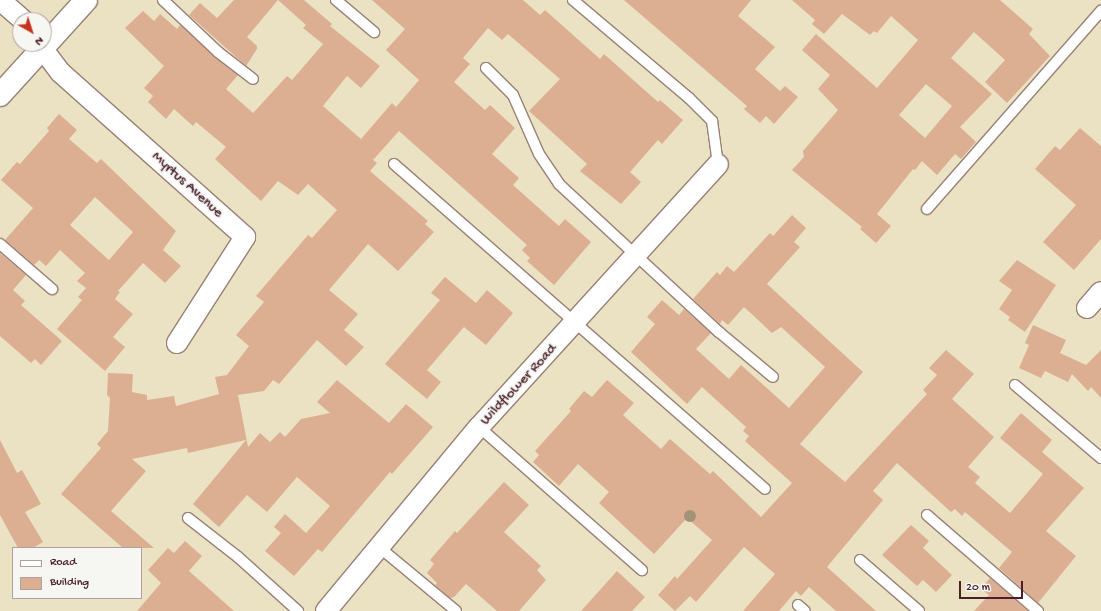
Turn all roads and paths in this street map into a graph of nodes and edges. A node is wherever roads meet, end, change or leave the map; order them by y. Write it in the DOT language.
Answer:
graph roads {
  1 [pos="0,0"];
  2 [pos="86,0"];
  3 [pos="163,0"];
  4 [pos="336,0"];
  5 [pos="573,0"];
  6 [pos="1101,11"];
  7 [pos="14,12"];
  8 [pos="374,32"];
  9 [pos="52,36"];
  10 [pos="37,52"];
  11 [pos="45,52"];
  12 [pos="486,68"];
  13 [pos="253,79"];
  14 [pos="0,95"];
  15 [pos="394,164"];
  16 [pos="718,164"];
  17 [pos="927,209"];
  18 [pos="0,244"];
  19 [pos="638,255"];
  20 [pos="52,289"];
  21 [pos="1101,292"];
  22 [pos="1087,308"];
  23 [pos="576,323"];
  24 [pos="177,343"];
  25 [pos="774,377"];
  26 [pos="1015,385"];
  27 [pos="479,427"];
  28 [pos="1101,458"];
  29 [pos="765,489"];
  30 [pos="927,516"];
  31 [pos="188,518"];
  32 [pos="379,547"];
  33 [pos="860,560"];
  34 [pos="642,570"];
  35 [pos="298,611"];
  36 [pos="326,611"];
  37 [pos="456,611"];
  38 [pos="919,611"];
  39 [pos="1038,611"];
  1 -- 7 [label="street"];
  2 -- 9 [label="street"];
  3 -- 13 [label="lane"];
  4 -- 8 [label="lane"];
  5 -- 16 [label="lane"];
  6 -- 17 [label="lane"];
  10 -- 14 [label="street"];
  11 -- 24 [label="street, Myrtus Avenue"];
  12 -- 19 [label="lane"];
  15 -- 23 [label="lane"];
  16 -- 19 [label="street, Wildflower Road"];
  18 -- 20 [label="lane"];
  19 -- 23 [label="street, Wildflower Road"];
  19 -- 25 [label="lane"];
  21 -- 22 [label="street"];
  23 -- 27 [label="street, Wildflower Road"];
  23 -- 29 [label="lane"];
  26 -- 28 [label="lane"];
  27 -- 32 [label="street, Wildflower Road"];
  27 -- 34 [label="lane"];
  30 -- 39 [label="lane"];
  31 -- 35 [label="lane"];
  32 -- 36 [label="street, Wildflower Road"];
  32 -- 37 [label="lane"];
  33 -- 38 [label="lane"];
}
